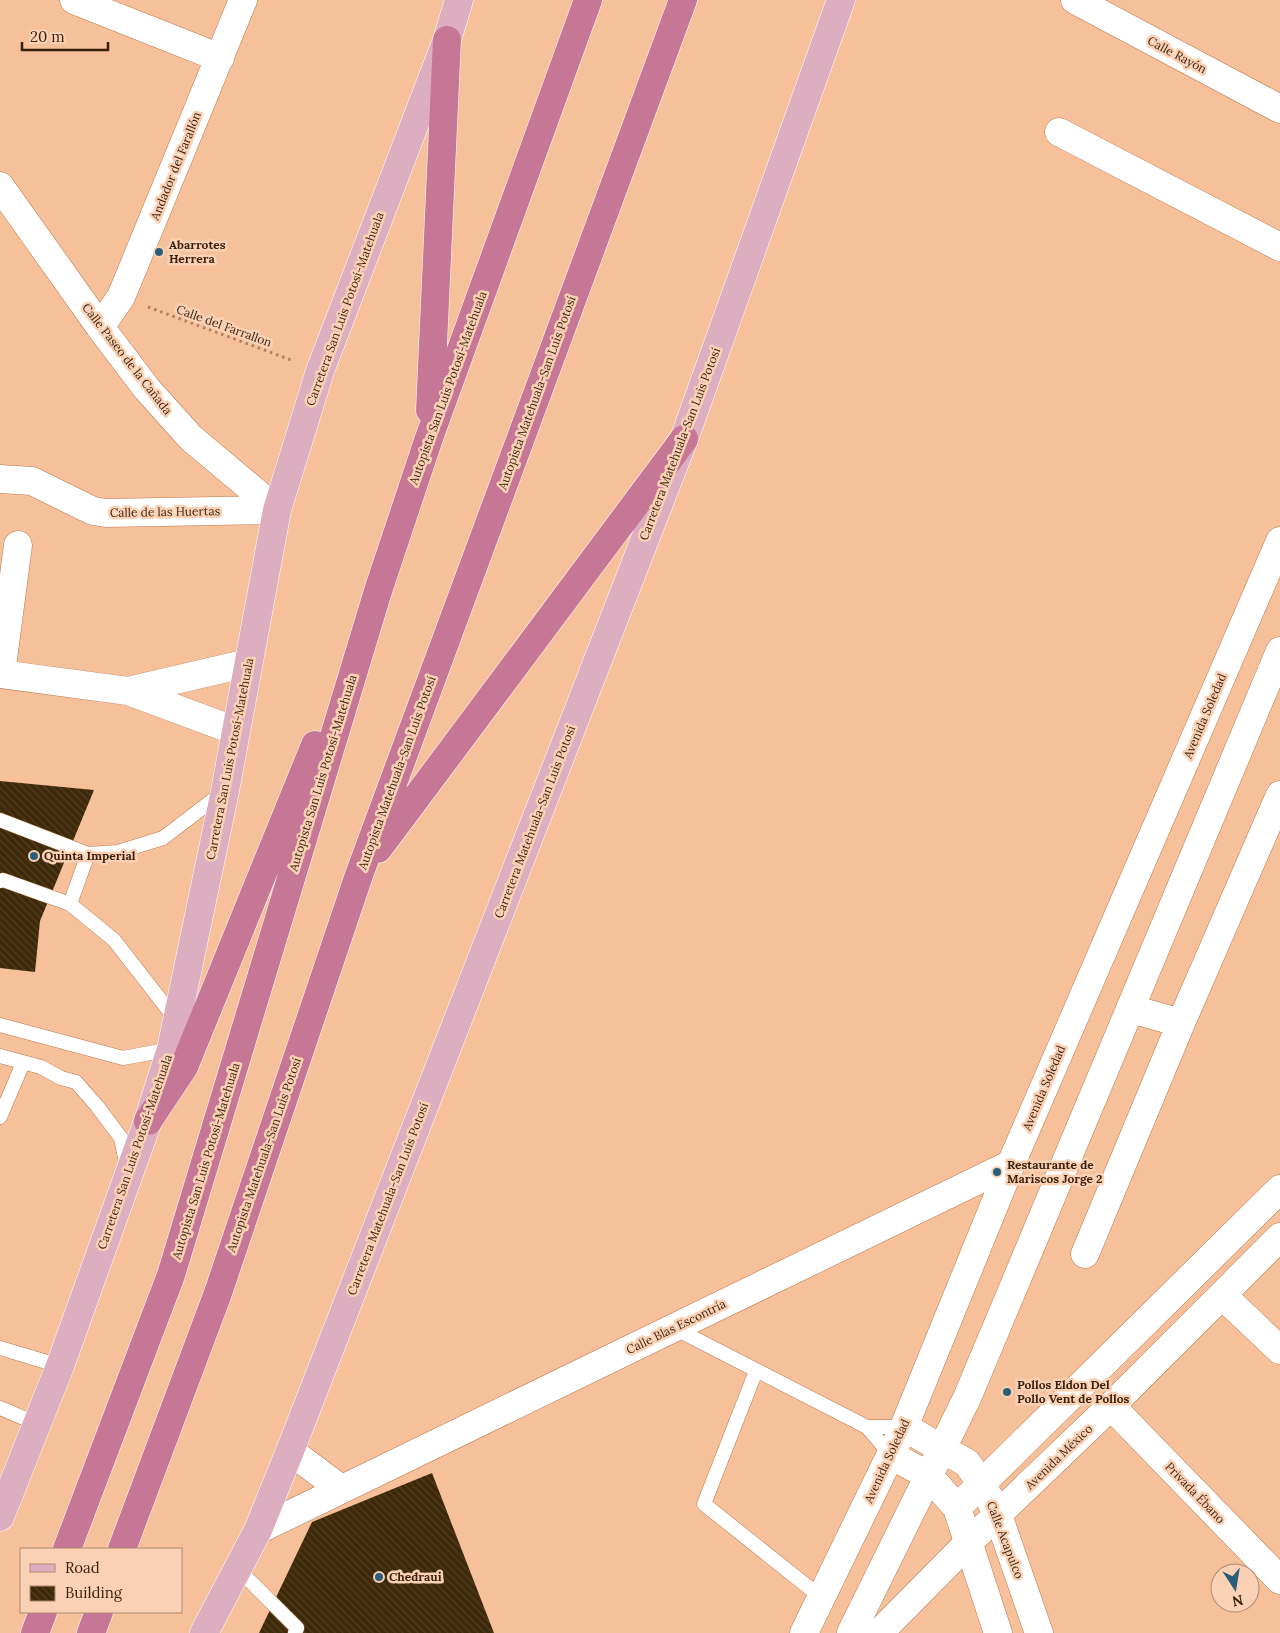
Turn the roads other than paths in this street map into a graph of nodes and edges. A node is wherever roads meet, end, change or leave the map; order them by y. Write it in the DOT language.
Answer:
graph roads {
  1 [pos="74,0"];
  2 [pos="244,0"];
  3 [pos="460,0"];
  4 [pos="588,0"];
  5 [pos="683,0"];
  6 [pos="841,0"];
  7 [pos="1075,0"];
  8 [pos="447,40"];
  9 [pos="220,58"];
  10 [pos="1280,109"];
  11 [pos="1059,132"];
  12 [pos="0,186"];
  13 [pos="1280,247"];
  14 [pos="100,327"];
  15 [pos="429,438"];
  16 [pos="684,439"];
  17 [pos="0,479"];
  18 [pos="278,510"];
  19 [pos="1280,541"];
  20 [pos="18,545"];
  21 [pos="1274,570"];
  22 [pos="378,591"];
  23 [pos="1280,651"];
  24 [pos="248,663"];
  25 [pos="0,674"];
  26 [pos="128,691"];
  27 [pos="236,731"];
  28 [pos="225,790"];
  29 [pos="1280,795"];
  30 [pos="0,820"];
  31 [pos="88,854"];
  32 [pos="359,875"];
  33 [pos="0,881"];
  34 [pos="70,904"];
  35 [pos="1131,1009"];
  36 [pos="177,1021"];
  37 [pos="1181,1023"];
  38 [pos="0,1025"];
  39 [pos="170,1049"];
  40 [pos="0,1056"];
  41 [pos="23,1063"];
  42 [pos="0,1117"];
  43 [pos="148,1121"];
  44 [pos="1011,1164"];
  45 [pos="129,1174"];
  46 [pos="1280,1188"];
  47 [pos="1280,1238"];
  48 [pos="1085,1254"];
  49 [pos="1222,1295"];
  50 [pos="674,1328"];
  51 [pos="0,1348"];
  52 [pos="1280,1350"];
  53 [pos="60,1366"];
  54 [pos="756,1371"];
  55 [pos="1111,1406"];
  56 [pos="0,1408"];
  57 [pos="38,1424"];
  58 [pos="867,1427"];
  59 [pos="904,1428"];
  60 [pos="943,1448"];
  61 [pos="290,1451"];
  62 [pos="891,1455"];
  63 [pos="929,1476"];
  64 [pos="982,1484"];
  65 [pos="341,1489"];
  66 [pos="3,1505"];
  67 [pos="957,1508"];
  68 [pos="998,1515"];
  69 [pos="258,1530"];
  70 [pos="969,1542"];
  71 [pos="67,1548"];
  72 [pos="122,1548"];
  73 [pos="238,1569"];
  74 [pos="1280,1580"];
  75 [pos="822,1598"];
  76 [pos="43,1613"];
  77 [pos="98,1613"];
  78 [pos="300,1631"];
  79 [pos="35,1633"];
  80 [pos="90,1633"];
  81 [pos="204,1633"];
  82 [pos="804,1633"];
  83 [pos="852,1633"];
  84 [pos="879,1633"];
  85 [pos="998,1633"];
  86 [pos="1039,1633"];
  1 -- 9 [label="street"];
  2 -- 9 [label="street, Andador del Farallón"];
  3 -- 8 [label="main road, Carretera San Luis Potosí-Matehuala"];
  4 -- 15 [label="highway, Autopista San Luis Potosí-Matehuala"];
  5 -- 32 [label="highway, Autopista Matehuala-San Luis Potosí"];
  6 -- 16 [label="main road, Carretera Matehuala-San Luis Potosí"];
  7 -- 10 [label="street, Calle Rayón"];
  8 -- 15 [label="highway"];
  8 -- 18 [label="main road, Carretera San Luis Potosí-Matehuala"];
  9 -- 14 [label="street, Andador del Farallón"];
  11 -- 13 [label="street"];
  12 -- 14 [label="street, Calle Paseo de la Cañada"];
  14 -- 18 [label="street, Calle Paseo de la Cañada"];
  15 -- 22 [label="highway, Autopista San Luis Potosí-Matehuala"];
  16 -- 32 [label="highway"];
  16 -- 61 [label="main road, Carretera Matehuala-San Luis Potosí"];
  17 -- 18 [label="street, Calle de las Huertas"];
  18 -- 24 [label="main road, Carretera San Luis Potosí-Matehuala"];
  19 -- 21 [label="street, Avenida Soledad"];
  20 -- 25 [label="street"];
  21 -- 44 [label="street, Avenida Soledad"];
  22 -- 43 [label="highway"];
  22 -- 71 [label="highway, Autopista San Luis Potosí-Matehuala"];
  23 -- 35 [label="street"];
  24 -- 26 [label="street"];
  24 -- 27 [label="main road, Carretera San Luis Potosí-Matehuala"];
  25 -- 26 [label="street"];
  26 -- 27 [label="street"];
  27 -- 28 [label="main road, Carretera San Luis Potosí-Matehuala"];
  28 -- 31 [label="lane"];
  28 -- 36 [label="main road, Carretera San Luis Potosí-Matehuala"];
  29 -- 37 [label="street"];
  30 -- 31 [label="lane"];
  31 -- 34 [label="lane"];
  32 -- 72 [label="highway, Autopista Matehuala-San Luis Potosí"];
  33 -- 34 [label="lane"];
  34 -- 36 [label="lane"];
  35 -- 37 [label="street"];
  35 -- 60 [label="street"];
  36 -- 39 [label="main road, Carretera San Luis Potosí-Matehuala"];
  37 -- 48 [label="street"];
  38 -- 39 [label="lane"];
  39 -- 43 [label="main road, Carretera San Luis Potosí-Matehuala"];
  40 -- 41 [label="lane"];
  41 -- 42 [label="lane"];
  41 -- 45 [label="lane"];
  43 -- 45 [label="main road, Carretera San Luis Potosí-Matehuala"];
  44 -- 50 [label="street, Calle Blas Escontría"];
  44 -- 59 [label="street, Avenida Soledad"];
  45 -- 53 [label="main road, Carretera San Luis Potosí-Matehuala"];
  46 -- 64 [label="street"];
  47 -- 49 [label="street, Avenida México"];
  49 -- 52 [label="street"];
  49 -- 55 [label="street, Avenida México"];
  50 -- 54 [label="lane"];
  50 -- 65 [label="street, Calle Blas Escontría"];
  51 -- 53 [label="lane"];
  53 -- 57 [label="main road, Carretera San Luis Potosí-Matehuala"];
  54 -- 58 [label="lane"];
  54 -- 75 [label="lane"];
  55 -- 68 [label="street, Avenida México"];
  55 -- 74 [label="street, Privada Ébano"];
  56 -- 57 [label="lane"];
  57 -- 66 [label="main road, Carretera San Luis Potosí-Matehuala"];
  58 -- 59 [label="lane"];
  58 -- 62 [label="lane"];
  59 -- 60 [label="street, Calle Acapulco"];
  59 -- 62 [label="street, Avenida Soledad"];
  60 -- 63 [label="street"];
  60 -- 64 [label="street, Calle Acapulco"];
  61 -- 65 [label="street"];
  61 -- 69 [label="main road, Carretera Matehuala-San Luis Potosí"];
  62 -- 63 [label="street"];
  62 -- 75 [label="street, Avenida Soledad"];
  63 -- 67 [label="street"];
  63 -- 83 [label="street"];
  64 -- 67 [label="street"];
  64 -- 68 [label="street, Calle Acapulco"];
  65 -- 69 [label="street, Calle Blas Escontría"];
  67 -- 70 [label="street"];
  68 -- 70 [label="street, Avenida México"];
  68 -- 86 [label="street, Calle Acapulco"];
  69 -- 73 [label="main road, Carretera Matehuala-San Luis Potosí"];
  70 -- 84 [label="street, Avenida México"];
  70 -- 85 [label="street"];
  73 -- 78 [label="lane"];
  73 -- 81 [label="main road, Carretera Matehuala-San Luis Potosí"];
  75 -- 82 [label="street, Avenida Soledad"];
  76 -- 79 [label="highway"];
  77 -- 80 [label="highway"];
}
